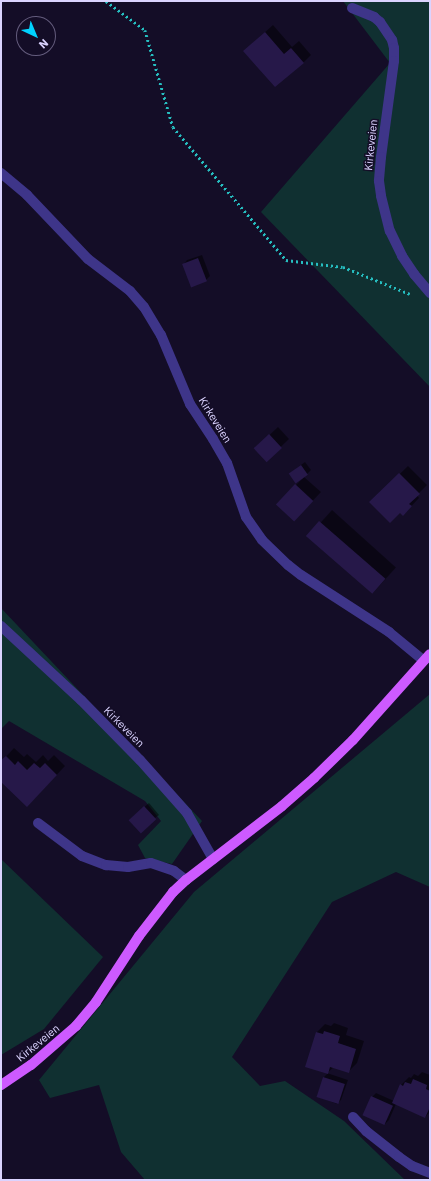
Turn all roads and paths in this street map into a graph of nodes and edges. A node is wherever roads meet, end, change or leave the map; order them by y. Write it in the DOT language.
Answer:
graph roads {
  1 [pos="106,1"];
  2 [pos="352,8"];
  3 [pos="1,173"];
  4 [pos="427,290"];
  5 [pos="1,626"];
  6 [pos="427,658"];
  7 [pos="38,823"];
  8 [pos="213,859"];
  9 [pos="186,880"];
  10 [pos="1,1085"];
  11 [pos="353,1117"];
  12 [pos="430,1173"];
  1 -- 4 [label="path"];
  2 -- 4 [label="street, Kirkeveien"];
  3 -- 6 [label="street, Kirkeveien"];
  5 -- 8 [label="street, Kirkeveien"];
  6 -- 8 [label="main road, Kirkeveien"];
  7 -- 9 [label="street"];
  8 -- 9 [label="main road, Kirkeveien"];
  9 -- 10 [label="main road, Kirkeveien"];
  11 -- 12 [label="street"];
}
